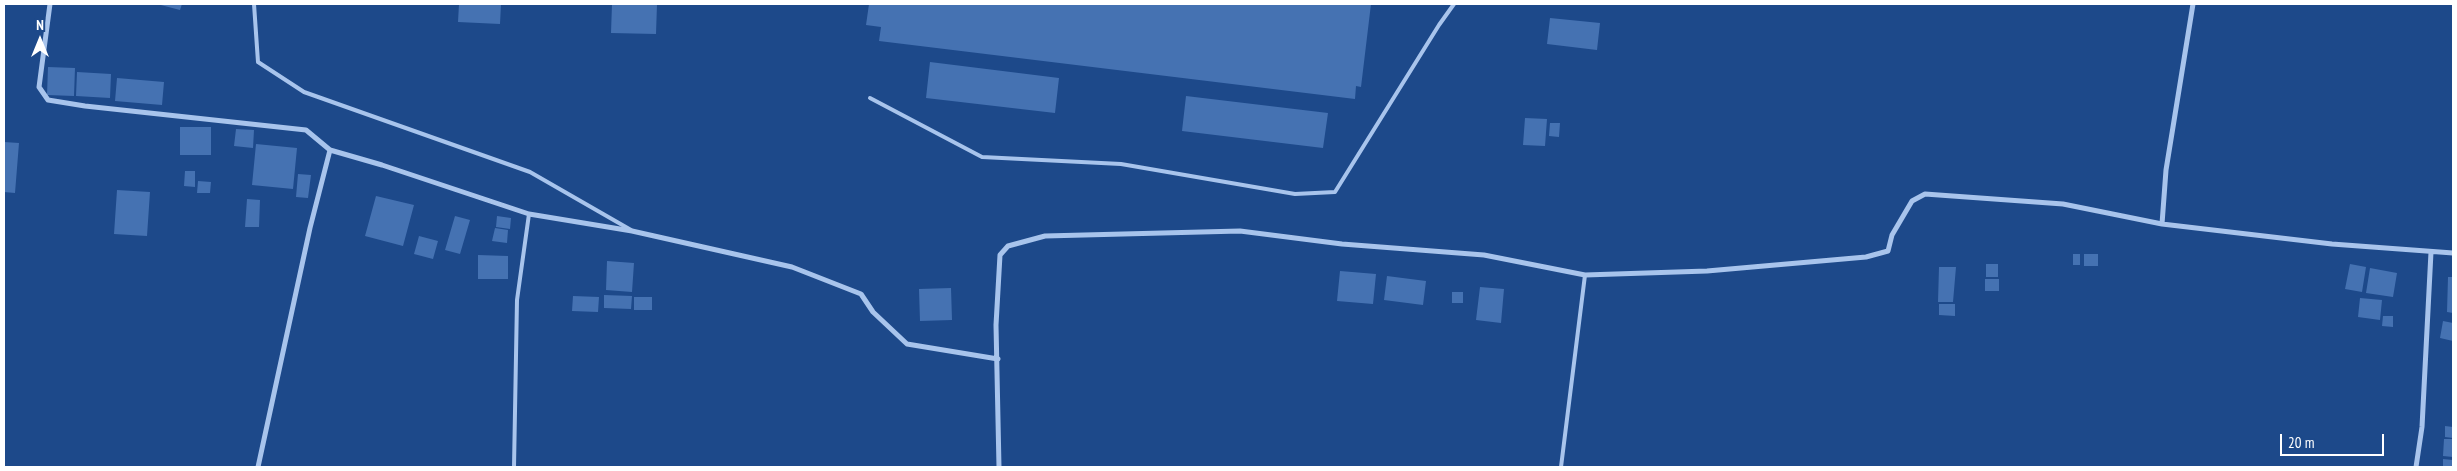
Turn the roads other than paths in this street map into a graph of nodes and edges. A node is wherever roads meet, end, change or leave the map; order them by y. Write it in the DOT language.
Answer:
graph roads {
  1 [pos="50,4"];
  2 [pos="254,4"];
  3 [pos="1454,4"];
  4 [pos="2193,4"];
  5 [pos="870,98"];
  6 [pos="330,150"];
  7 [pos="529,214"];
  8 [pos="2162,224"];
  9 [pos="632,231"];
  10 [pos="2431,252"];
  11 [pos="2453,253"];
  12 [pos="1585,275"];
  13 [pos="998,359"];
  14 [pos="258,467"];
  15 [pos="514,467"];
  16 [pos="999,467"];
  17 [pos="1562,467"];
  18 [pos="2416,467"];
  1 -- 6 [label="street"];
  2 -- 9 [label="lane"];
  3 -- 5 [label="lane"];
  4 -- 8 [label="street"];
  6 -- 7 [label="street"];
  6 -- 14 [label="street"];
  7 -- 9 [label="street"];
  7 -- 15 [label="lane"];
  8 -- 10 [label="street"];
  8 -- 12 [label="street"];
  9 -- 13 [label="street"];
  10 -- 11 [label="street"];
  10 -- 18 [label="street"];
  12 -- 13 [label="street"];
  12 -- 17 [label="lane"];
  13 -- 16 [label="street"];
}
